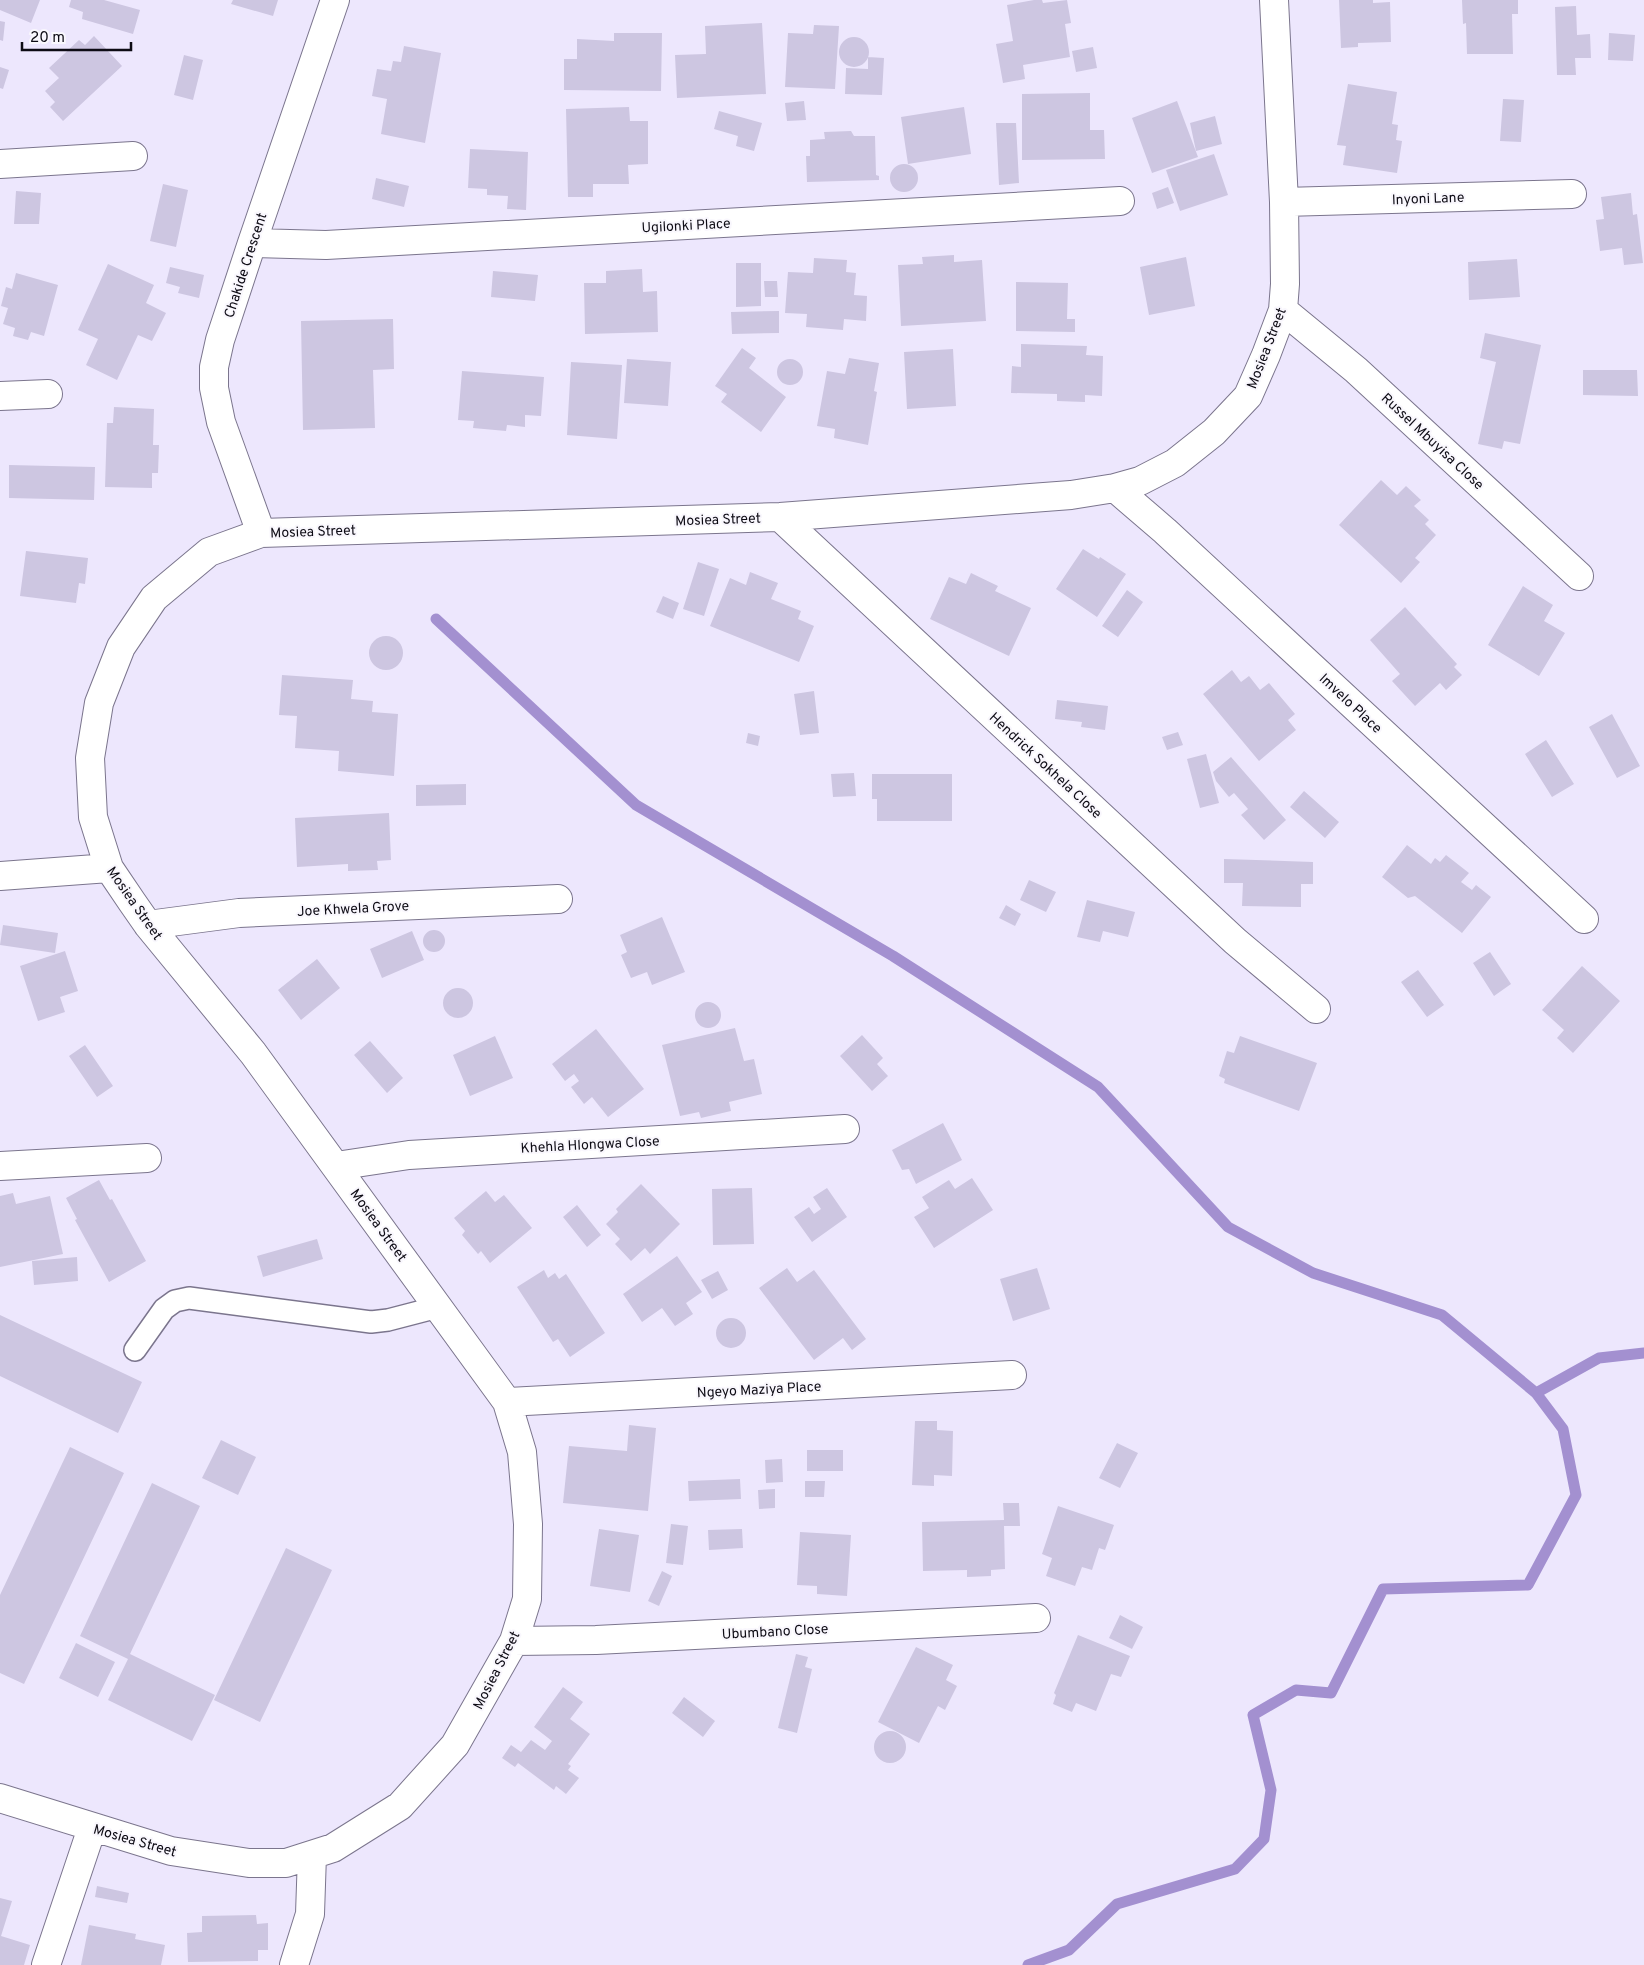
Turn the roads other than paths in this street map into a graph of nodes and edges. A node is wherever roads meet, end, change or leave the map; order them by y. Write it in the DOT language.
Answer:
graph roads {
  1 [pos="335,0"];
  2 [pos="1274,0"];
  3 [pos="133,156"];
  4 [pos="0,164"];
  5 [pos="1572,194"];
  6 [pos="1120,201"];
  7 [pos="1284,202"];
  8 [pos="252,243"];
  9 [pos="1283,310"];
  10 [pos="48,394"];
  11 [pos="0,396"];
  12 [pos="1115,488"];
  13 [pos="780,517"];
  14 [pos="261,533"];
  15 [pos="1579,576"];
  16 [pos="109,868"];
  17 [pos="0,876"];
  18 [pos="558,899"];
  19 [pos="1584,919"];
  20 [pos="148,925"];
  21 [pos="1316,1009"];
  22 [pos="845,1129"];
  23 [pos="147,1158"];
  24 [pos="0,1166"];
  25 [pos="336,1166"];
  26 [pos="438,1307"];
  27 [pos="135,1350"];
  28 [pos="1012,1375"];
  29 [pos="507,1402"];
  30 [pos="1036,1618"];
  31 [pos="514,1641"];
  32 [pos="0,1798"];
  33 [pos="92,1828"];
  34 [pos="312,1855"];
  35 [pos="46,1965"];
  36 [pos="294,1965"];
  1 -- 8 [label="street, Chakide Crescent"];
  2 -- 7 [label="street, Mosiea Street"];
  3 -- 4 [label="street"];
  5 -- 7 [label="street, Inyoni Lane"];
  6 -- 8 [label="street, Ugilonki Place"];
  7 -- 9 [label="street, Mosiea Street"];
  8 -- 14 [label="street, Chakide Crescent"];
  9 -- 12 [label="street, Mosiea Street"];
  9 -- 15 [label="street, Russel Mbuyisa Close"];
  10 -- 11 [label="street"];
  12 -- 13 [label="street, Mosiea Street"];
  12 -- 19 [label="street, Imvelo Place"];
  13 -- 14 [label="street, Mosiea Street"];
  13 -- 21 [label="street, Hendrick Sokhela Close"];
  14 -- 16 [label="street, Mosiea Street"];
  16 -- 17 [label="street"];
  16 -- 20 [label="street, Mosiea Street"];
  18 -- 20 [label="street, Joe Khwela Grove"];
  20 -- 25 [label="street, Mosiea Street"];
  22 -- 25 [label="street, Khehla Hlongwa Close"];
  23 -- 24 [label="street"];
  25 -- 26 [label="street, Mosiea Street"];
  26 -- 27 [label="lane"];
  26 -- 29 [label="street, Mosiea Street"];
  28 -- 29 [label="street, Ngeyo Maziya Place"];
  29 -- 31 [label="street, Mosiea Street"];
  30 -- 31 [label="street, Ubumbano Close"];
  31 -- 34 [label="street, Mosiea Street"];
  32 -- 33 [label="street, Mosiea Street"];
  33 -- 34 [label="street, Mosiea Street"];
  33 -- 35 [label="street"];
  34 -- 36 [label="street"];
}
